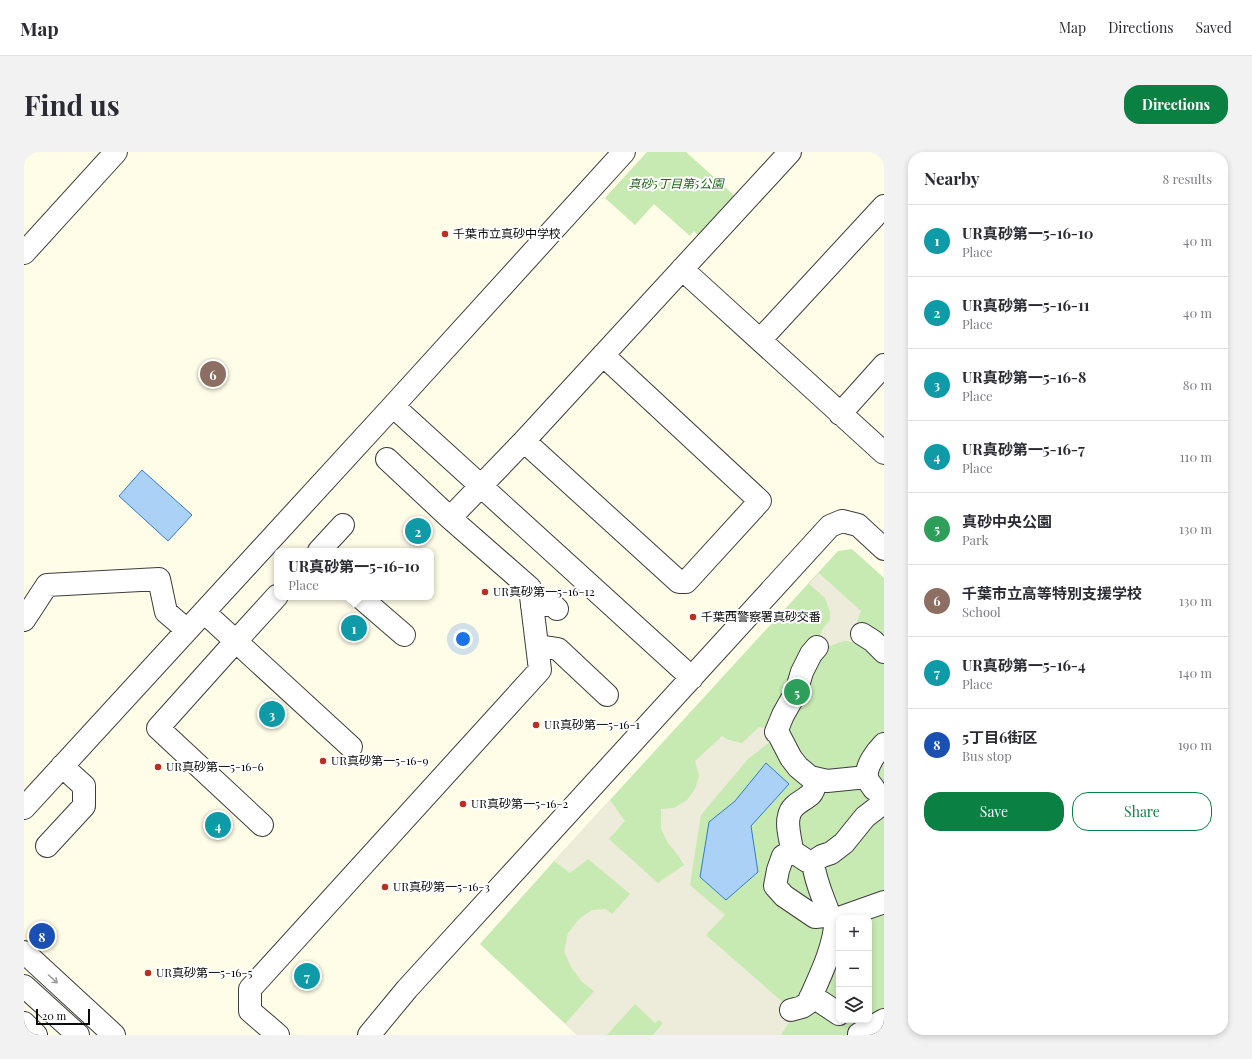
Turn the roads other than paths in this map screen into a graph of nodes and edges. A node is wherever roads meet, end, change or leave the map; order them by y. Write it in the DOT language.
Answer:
graph roads {
  1 [pos="116,152"];
  2 [pos="624,152"];
  3 [pos="790,152"];
  4 [pos="884,206"];
  5 [pos="24,253"];
  6 [pos="682,269"];
  7 [pos="760,340"];
  8 [pos="603,355"];
  9 [pos="884,365"];
  10 [pos="393,406"];
  11 [pos="840,414"];
  12 [pos="524,441"];
  13 [pos="884,453"];
  14 [pos="387,459"];
  15 [pos="480,487"];
  16 [pos="450,518"];
  17 [pos="343,525"];
  18 [pos="322,548"];
  19 [pos="884,549"];
  20 [pos="274,599"];
  21 [pos="363,600"];
  22 [pos="532,606"];
  23 [pos="557,609"];
  24 [pos="204,612"];
  25 [pos="24,620"];
  26 [pos="187,630"];
  27 [pos="862,634"];
  28 [pos="404,635"];
  29 [pos="236,641"];
  30 [pos="817,647"];
  31 [pos="538,648"];
  32 [pos="884,652"];
  33 [pos="692,678"];
  34 [pos="607,695"];
  35 [pos="884,744"];
  36 [pos="351,747"];
  37 [pos="62,766"];
  38 [pos="867,777"];
  39 [pos="816,779"];
  40 [pos="883,802"];
  41 [pos="24,808"];
  42 [pos="262,825"];
  43 [pos="47,846"];
  44 [pos="792,851"];
  45 [pos="813,862"];
  46 [pos="884,902"];
  47 [pos="833,918"];
  48 [pos="24,952"];
  49 [pos="24,986"];
  50 [pos="810,998"];
  51 [pos="791,1010"];
  52 [pos="836,1012"];
  53 [pos="884,1020"];
  54 [pos="24,1023"];
  55 [pos="855,1030"];
  56 [pos="36,1035"];
  57 [pos="78,1035"];
  58 [pos="114,1035"];
  59 [pos="278,1035"];
  60 [pos="369,1035"];
  1 -- 5 [label="street"];
  2 -- 10 [label="street"];
  3 -- 6 [label="street"];
  4 -- 7 [label="street"];
  6 -- 7 [label="street"];
  6 -- 8 [label="street"];
  7 -- 11 [label="street"];
  8 -- 12 [label="street"];
  8 -- 12 [label="street"];
  9 -- 11 [label="street"];
  10 -- 15 [label="street"];
  10 -- 24 [label="street"];
  11 -- 13 [label="street"];
  12 -- 15 [label="street"];
  14 -- 16 [label="street"];
  15 -- 16 [label="street"];
  15 -- 33 [label="street"];
  16 -- 22 [label="street"];
  17 -- 18 [label="street"];
  19 -- 33 [label="street"];
  20 -- 29 [label="street"];
  21 -- 28 [label="street"];
  22 -- 23 [label="street"];
  22 -- 31 [label="street"];
  24 -- 26 [label="street"];
  24 -- 29 [label="street"];
  25 -- 26 [label="street"];
  26 -- 37 [label="street"];
  27 -- 32 [label="street"];
  29 -- 36 [label="street"];
  29 -- 42 [label="street"];
  30 -- 39 [label="street"];
  31 -- 34 [label="street"];
  31 -- 59 [label="street"];
  33 -- 60 [label="street"];
  35 -- 38 [label="street"];
  37 -- 41 [label="street"];
  37 -- 43 [label="street"];
  38 -- 39 [label="street"];
  38 -- 40 [label="street"];
  39 -- 44 [label="street"];
  40 -- 45 [label="street"];
  44 -- 45 [label="street"];
  44 -- 47 [label="street"];
  45 -- 47 [label="street"];
  46 -- 47 [label="street"];
  47 -- 50 [label="street"];
  48 -- 58 [label="street, one-way"];
  49 -- 57 [label="street"];
  50 -- 51 [label="street"];
  50 -- 52 [label="street"];
  53 -- 55 [label="street"];
  54 -- 56 [label="street"];
}
